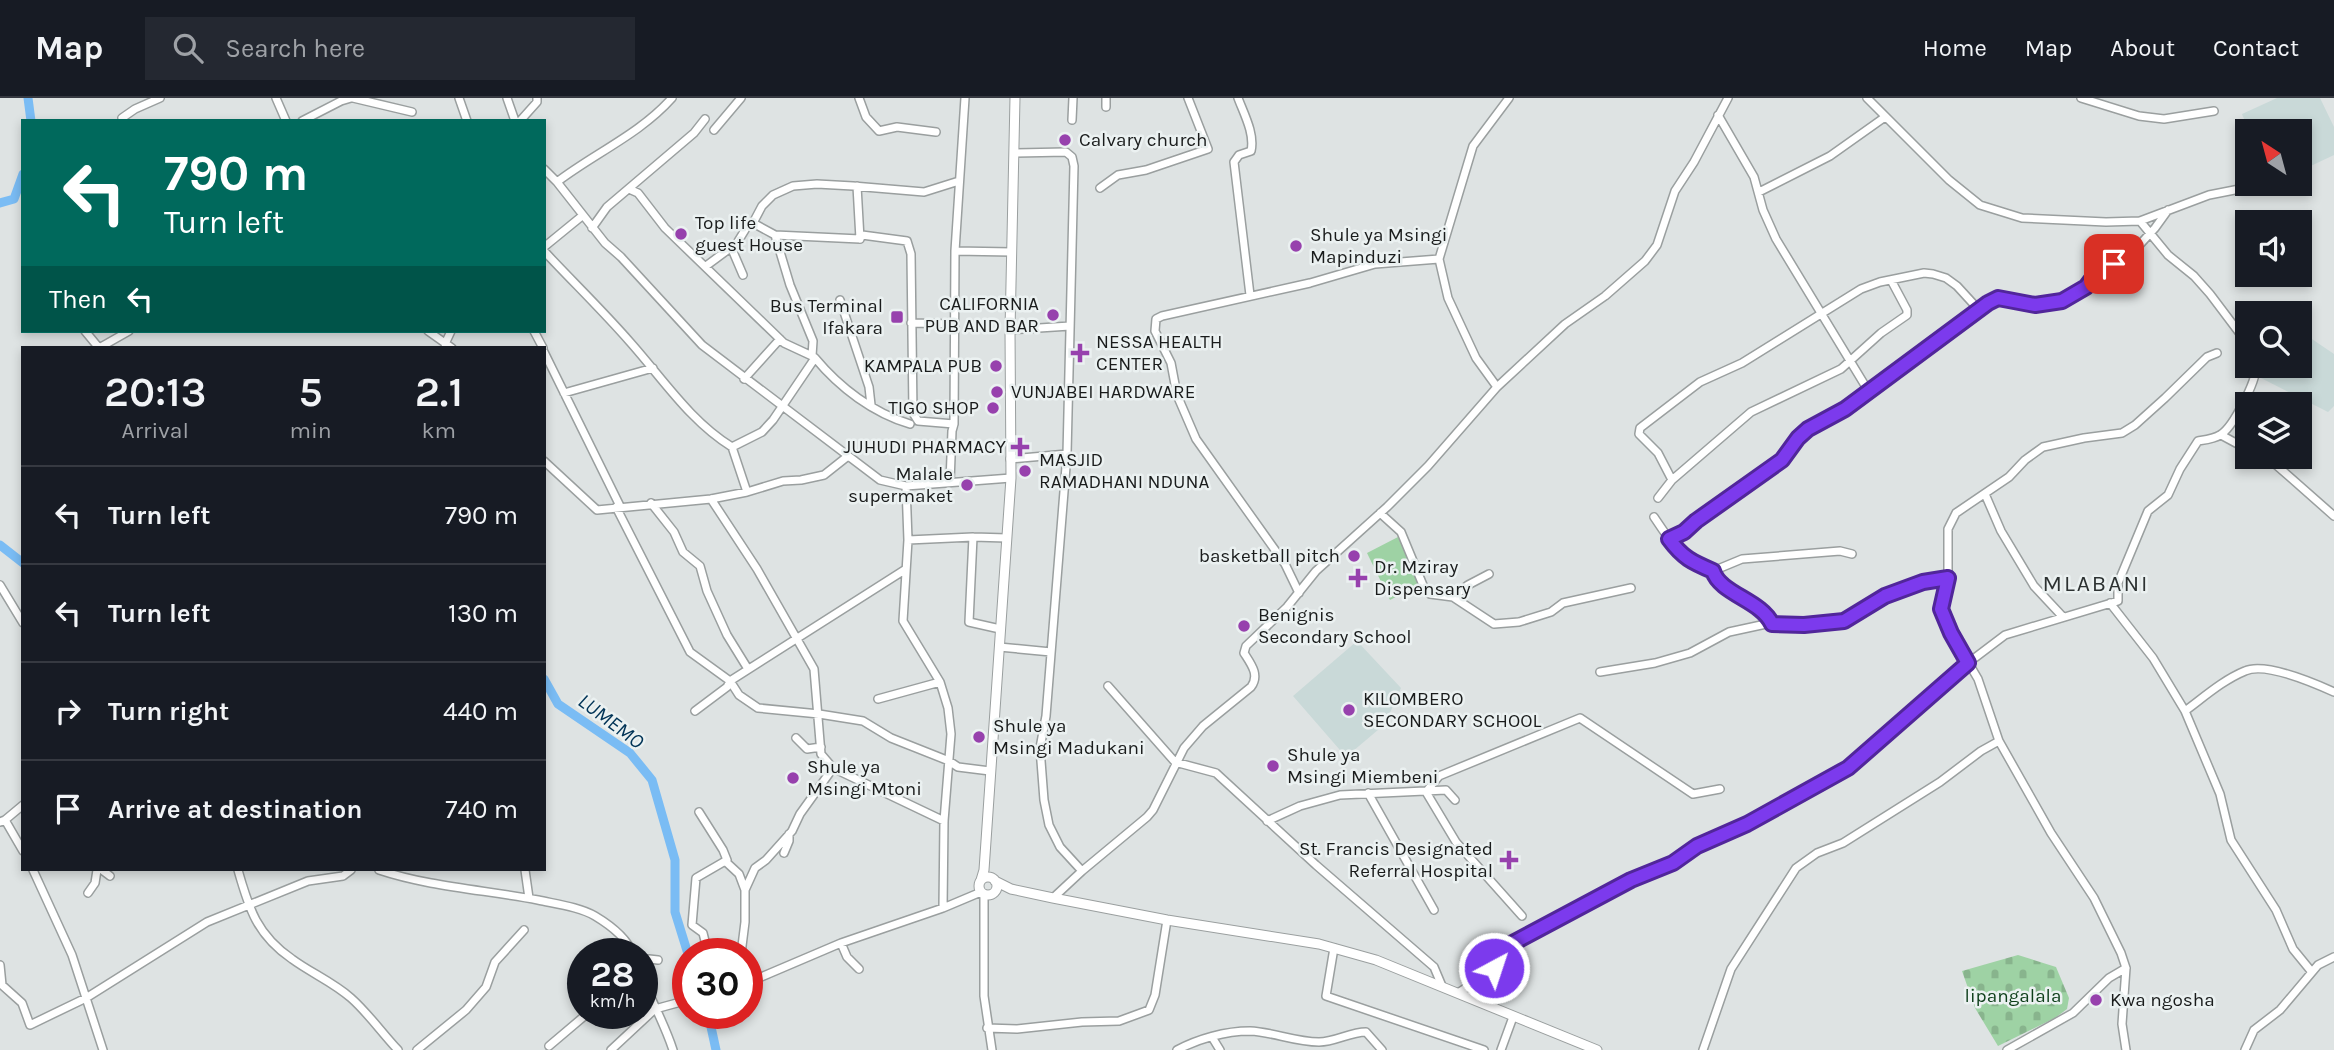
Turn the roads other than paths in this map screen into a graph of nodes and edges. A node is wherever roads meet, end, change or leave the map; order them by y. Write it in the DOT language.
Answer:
graph roads {
  1 [pos="160,98"];
  2 [pos="276,98"];
  3 [pos="352,98"];
  4 [pos="459,98"];
  5 [pos="508,98"];
  6 [pos="537,98"];
  7 [pos="672,98"];
  8 [pos="741,98"];
  9 [pos="859,98"];
  10 [pos="965,98"];
  11 [pos="1016,98"];
  12 [pos="1073,98"];
  13 [pos="1188,98"];
  14 [pos="1238,98"];
  15 [pos="1509,98"];
  16 [pos="1728,98"];
  17 [pos="1867,98"];
  18 [pos="2081,98"];
  19 [pos="2214,111"];
  20 [pos="411,112"];
  21 [pos="1718,115"];
  22 [pos="1885,117"];
  23 [pos="122,118"];
  24 [pos="285,119"];
  25 [pos="306,119"];
  26 [pos="466,119"];
  27 [pos="516,119"];
  28 [pos="519,119"];
  29 [pos="705,119"];
  30 [pos="1072,120"];
  31 [pos="714,130"];
  32 [pos="936,132"];
  33 [pos="1015,153"];
  34 [pos="546,171"];
  35 [pos="558,181"];
  36 [pos="959,181"];
  37 [pos="857,186"];
  38 [pos="1100,188"];
  39 [pos="629,190"];
  40 [pos="2235,190"];
  41 [pos="1759,192"];
  42 [pos="2168,210"];
  43 [pos="582,216"];
  44 [pos="2140,221"];
  45 [pos="753,223"];
  46 [pos="592,228"];
  47 [pos="775,234"];
  48 [pos="2150,234"];
  49 [pos="860,239"];
  50 [pos="546,247"];
  51 [pos="731,247"];
  52 [pos="546,251"];
  53 [pos="955,251"];
  54 [pos="1012,252"];
  55 [pos="1439,259"];
  56 [pos="706,266"];
  57 [pos="743,275"];
  58 [pos="1891,280"];
  59 [pos="1250,295"];
  60 [pos="840,300"];
  61 [pos="1979,310"];
  62 [pos="1820,313"];
  63 [pos="911,323"];
  64 [pos="954,324"];
  65 [pos="1070,326"];
  66 [pos="2235,328"];
  67 [pos="1010,330"];
  68 [pos="125,333"];
  69 [pos="431,333"];
  70 [pos="780,339"];
  71 [pos="103,346"];
  72 [pos="449,346"];
  73 [pos="2217,353"];
  74 [pos="546,356"];
  75 [pos="813,357"];
  76 [pos="1850,362"];
  77 [pos="653,368"];
  78 [pos="2254,378"];
  79 [pos="744,379"];
  80 [pos="1497,387"];
  81 [pos="1869,392"];
  82 [pos="564,393"];
  83 [pos="871,405"];
  84 [pos="782,407"];
  85 [pos="910,424"];
  86 [pos="954,424"];
  87 [pos="2221,435"];
  88 [pos="2235,443"];
  89 [pos="732,447"];
  90 [pos="1067,454"];
  91 [pos="848,456"];
  92 [pos="1010,459"];
  93 [pos="546,463"];
  94 [pos="2281,469"];
  95 [pos="1011,478"];
  96 [pos="1672,480"];
  97 [pos="950,482"];
  98 [pos="906,485"];
  99 [pos="747,492"];
  100 [pos="1985,494"];
  101 [pos="1658,498"];
  102 [pos="711,499"];
  103 [pos="651,503"];
  104 [pos="618,506"];
  105 [pos="1380,513"];
  106 [pos="2334,516"];
  107 [pos="1654,517"];
  108 [pos="973,537"];
  109 [pos="1007,538"];
  110 [pos="1669,539"];
  111 [pos="908,540"];
  112 [pos="1852,554"];
  113 [pos="906,569"];
  114 [pos="1713,571"];
  115 [pos="1489,575"];
  116 [pos="1948,578"];
  117 [pos="0,586"];
  118 [pos="1631,587"];
  119 [pos="1299,593"];
  120 [pos="1453,597"];
  121 [pos="2110,603"];
  122 [pos="2063,617"];
  123 [pos="21,620"];
  124 [pos="1772,624"];
  125 [pos="1000,629"];
  126 [pos="796,639"];
  127 [pos="999,647"];
  128 [pos="1051,652"];
  129 [pos="1968,663"];
  130 [pos="748,669"];
  131 [pos="1600,672"];
  132 [pos="730,681"];
  133 [pos="940,682"];
  134 [pos="1108,686"];
  135 [pos="2334,692"];
  136 [pos="878,699"];
  137 [pos="2185,711"];
  138 [pos="695,712"];
  139 [pos="819,714"];
  140 [pos="796,738"];
  141 [pos="1998,741"];
  142 [pos="821,747"];
  143 [pos="950,761"];
  144 [pos="1175,762"];
  145 [pos="833,768"];
  146 [pos="990,771"];
  147 [pos="1720,789"];
  148 [pos="1426,792"];
  149 [pos="1368,793"];
  150 [pos="1455,800"];
  151 [pos="21,807"];
  152 [pos="699,812"];
  153 [pos="2,821"];
  154 [pos="944,821"];
  155 [pos="1268,821"];
  156 [pos="789,835"];
  157 [pos="21,848"];
  158 [pos="784,853"];
  159 [pos="725,861"];
  160 [pos="984,864"];
  161 [pos="33,871"];
  162 [pos="100,871"];
  163 [pos="102,871"];
  164 [pos="238,871"];
  165 [pos="350,871"];
  166 [pos="382,871"];
  167 [pos="525,871"];
  168 [pos="1082,871"];
  169 [pos="110,876"];
  170 [pos="994,879"];
  171 [pos="981,880"];
  172 [pos="1011,889"];
  173 [pos="745,890"];
  174 [pos="88,893"];
  175 [pos="986,893"];
  176 [pos="529,898"];
  177 [pos="1054,898"];
  178 [pos="247,904"];
  179 [pos="943,908"];
  180 [pos="1434,910"];
  181 [pos="1522,916"];
  182 [pos="1167,920"];
  183 [pos="524,930"];
  184 [pos="623,938"];
  185 [pos="705,938"];
  186 [pos="743,938"];
  187 [pos="841,943"];
  188 [pos="1334,948"];
  189 [pos="2334,957"];
  190 [pos="0,965"];
  191 [pos="2126,968"];
  192 [pos="859,969"];
  193 [pos="2311,971"];
  194 [pos="763,976"];
  195 [pos="1442,986"];
  196 [pos="1458,993"];
  197 [pos="86,998"];
  198 [pos="658,1014"];
  199 [pos="1513,1017"];
  200 [pos="987,1028"];
  201 [pos="569,1029"];
  202 [pos="634,1029"];
  203 [pos="1212,1037"];
  204 [pos="549,1046"];
  205 [pos="103,1050"];
  206 [pos="398,1050"];
  207 [pos="418,1050"];
  208 [pos="611,1050"];
  209 [pos="673,1050"];
  210 [pos="992,1050"];
  211 [pos="1177,1050"];
  212 [pos="1220,1050"];
  213 [pos="1382,1050"];
  214 [pos="1484,1050"];
  215 [pos="1501,1050"];
  216 [pos="1597,1050"];
  217 [pos="1703,1050"];
  218 [pos="2007,1050"];
  219 [pos="2126,1050"];
  220 [pos="2245,1050"];
  1 -- 23 [label="street"];
  2 -- 24 [label="street"];
  3 -- 20 [label="street"];
  3 -- 25 [label="street"];
  4 -- 26 [label="street"];
  5 -- 27 [label="street"];
  6 -- 28 [label="street"];
  7 -- 35 [label="street"];
  8 -- 31 [label="street"];
  9 -- 32 [label="street"];
  10 -- 36 [label="street"];
  11 -- 33 [label="main road"];
  12 -- 30 [label="street"];
  13 -- 38 [label="street"];
  14 -- 59 [label="street"];
  15 -- 55 [label="street"];
  16 -- 21 [label="street"];
  17 -- 22 [label="street"];
  18 -- 19 [label="street"];
  21 -- 41 [label="street"];
  21 -- 80 [label="street"];
  22 -- 41 [label="street"];
  22 -- 44 [label="street"];
  29 -- 39 [label="street"];
  33 -- 54 [label="main road"];
  33 -- 65 [label="street"];
  34 -- 35 [label="street"];
  35 -- 43 [label="street"];
  36 -- 37 [label="street"];
  36 -- 53 [label="street"];
  37 -- 45 [label="street"];
  37 -- 49 [label="street"];
  39 -- 46 [label="street"];
  39 -- 56 [label="street"];
  40 -- 42 [label="street"];
  41 -- 62 [label="street"];
  42 -- 44 [label="street"];
  42 -- 48 [label="street"];
  43 -- 46 [label="street"];
  43 -- 50 [label="street"];
  44 -- 48 [label="street"];
  45 -- 47 [label="street"];
  45 -- 51 [label="street"];
  46 -- 79 [label="street"];
  47 -- 49 [label="street"];
  47 -- 75 [label="street"];
  48 -- 61 [label="street"];
  48 -- 66 [label="street"];
  49 -- 63 [label="street"];
  51 -- 56 [label="street"];
  51 -- 57 [label="street"];
  52 -- 77 [label="street"];
  53 -- 54 [label="street"];
  53 -- 64 [label="street"];
  54 -- 67 [label="main road"];
  55 -- 59 [label="street"];
  55 -- 80 [label="street"];
  56 -- 70 [label="street"];
  58 -- 61 [label="street"];
  58 -- 62 [label="street"];
  58 -- 76 [label="street"];
  59 -- 119 [label="street"];
  60 -- 83 [label="street"];
  61 -- 81 [label="street"];
  62 -- 76 [label="street"];
  62 -- 96 [label="street"];
  63 -- 64 [label="street"];
  63 -- 86 [label="street"];
  64 -- 86 [label="street"];
  65 -- 67 [label="street"];
  65 -- 90 [label="street"];
  67 -- 92 [label="main road"];
  68 -- 71 [label="street"];
  69 -- 72 [label="street"];
  70 -- 75 [label="street"];
  70 -- 79 [label="street"];
  73 -- 100 [label="street"];
  74 -- 82 [label="street"];
  75 -- 83 [label="street"];
  75 -- 84 [label="street"];
  76 -- 81 [label="street"];
  76 -- 96 [label="street"];
  77 -- 82 [label="street"];
  77 -- 89 [label="street"];
  78 -- 87 [label="street"];
  79 -- 84 [label="street"];
  80 -- 105 [label="street"];
  81 -- 110 [label="street"];
  82 -- 104 [label="street"];
  83 -- 85 [label="street"];
  84 -- 89 [label="street"];
  84 -- 91 [label="street"];
  86 -- 97 [label="street"];
  87 -- 88 [label="street"];
  87 -- 121 [label="street"];
  89 -- 99 [label="street"];
  90 -- 92 [label="street"];
  90 -- 128 [label="street"];
  91 -- 98 [label="street"];
  91 -- 99 [label="street"];
  92 -- 95 [label="main road"];
  93 -- 104 [label="street"];
  94 -- 106 [label="street"];
  95 -- 97 [label="street"];
  95 -- 109 [label="main road"];
  96 -- 101 [label="street"];
  97 -- 98 [label="street"];
  98 -- 111 [label="street"];
  99 -- 102 [label="street"];
  100 -- 116 [label="street"];
  100 -- 122 [label="street"];
  102 -- 103 [label="street"];
  102 -- 126 [label="street"];
  103 -- 104 [label="street"];
  103 -- 130 [label="street"];
  104 -- 132 [label="street"];
  105 -- 119 [label="street"];
  105 -- 120 [label="street"];
  107 -- 110 [label="street"];
  108 -- 109 [label="street"];
  108 -- 111 [label="street"];
  108 -- 125 [label="street"];
  109 -- 125 [label="main road"];
  110 -- 114 [label="street"];
  111 -- 113 [label="street"];
  112 -- 114 [label="street"];
  113 -- 126 [label="street"];
  113 -- 133 [label="street"];
  114 -- 124 [label="street"];
  115 -- 120 [label="street"];
  116 -- 124 [label="street"];
  116 -- 129 [label="street"];
  117 -- 123 [label="street"];
  118 -- 120 [label="street"];
  119 -- 144 [label="street"];
  121 -- 122 [label="street"];
  121 -- 137 [label="street"];
  122 -- 129 [label="street"];
  124 -- 131 [label="street"];
  125 -- 127 [label="main road"];
  126 -- 130 [label="street"];
  126 -- 139 [label="street"];
  127 -- 128 [label="street"];
  127 -- 146 [label="main road"];
  128 -- 168 [label="street"];
  129 -- 141 [label="street"];
  129 -- 196 [label="street"];
  130 -- 132 [label="street"];
  132 -- 138 [label="street"];
  132 -- 139 [label="street"];
  133 -- 136 [label="street"];
  133 -- 143 [label="street"];
  134 -- 144 [label="street"];
  135 -- 137 [label="street"];
  137 -- 193 [label="street"];
  139 -- 142 [label="street"];
  139 -- 143 [label="street"];
  140 -- 142 [label="street"];
  141 -- 191 [label="street"];
  141 -- 217 [label="street"];
  142 -- 145 [label="street"];
  143 -- 146 [label="street"];
  143 -- 154 [label="street"];
  144 -- 155 [label="street"];
  144 -- 168 [label="street"];
  145 -- 154 [label="street"];
  145 -- 156 [label="street"];
  146 -- 160 [label="main road"];
  147 -- 148 [label="street"];
  148 -- 149 [label="street"];
  148 -- 150 [label="street"];
  148 -- 181 [label="street"];
  149 -- 155 [label="street"];
  149 -- 180 [label="street"];
  151 -- 153 [label="street"];
  152 -- 159 [label="street"];
  153 -- 157 [label="street"];
  154 -- 179 [label="street"];
  155 -- 195 [label="street"];
  156 -- 158 [label="street"];
  156 -- 173 [label="street"];
  159 -- 173 [label="street"];
  159 -- 185 [label="street"];
  160 -- 170 [label="main road"];
  160 -- 171 [label="main road"];
  161 -- 197 [label="street"];
  162 -- 174 [label="street"];
  163 -- 169 [label="street"];
  164 -- 178 [label="street"];
  165 -- 178 [label="street"];
  166 -- 176 [label="street"];
  167 -- 176 [label="street"];
  168 -- 177 [label="street"];
  170 -- 171 [label="main road"];
  170 -- 172 [label="main road"];
  170 -- 175 [label="main road"];
  171 -- 175 [label="main road"];
  172 -- 175 [label="main road"];
  172 -- 177 [label="main road"];
  173 -- 186 [label="street"];
  175 -- 179 [label="street"];
  175 -- 200 [label="street"];
  176 -- 184 [label="street"];
  177 -- 182 [label="main road"];
  178 -- 197 [label="street"];
  178 -- 206 [label="street"];
  179 -- 187 [label="street"];
  182 -- 188 [label="main road"];
  182 -- 200 [label="street"];
  183 -- 207 [label="street"];
  187 -- 192 [label="street"];
  187 -- 194 [label="street"];
  188 -- 195 [label="main road"];
  188 -- 214 [label="street"];
  189 -- 193 [label="street"];
  190 -- 197 [label="street"];
  191 -- 218 [label="street"];
  191 -- 219 [label="street"];
  193 -- 220 [label="street"];
  195 -- 196 [label="main road"];
  196 -- 199 [label="main road"];
  197 -- 205 [label="street"];
  198 -- 209 [label="street"];
  199 -- 215 [label="street"];
  199 -- 216 [label="main road"];
  200 -- 210 [label="street"];
  201 -- 204 [label="street"];
  202 -- 208 [label="street"];
  203 -- 211 [label="street"];
  203 -- 212 [label="street"];
  203 -- 213 [label="street"];
}
